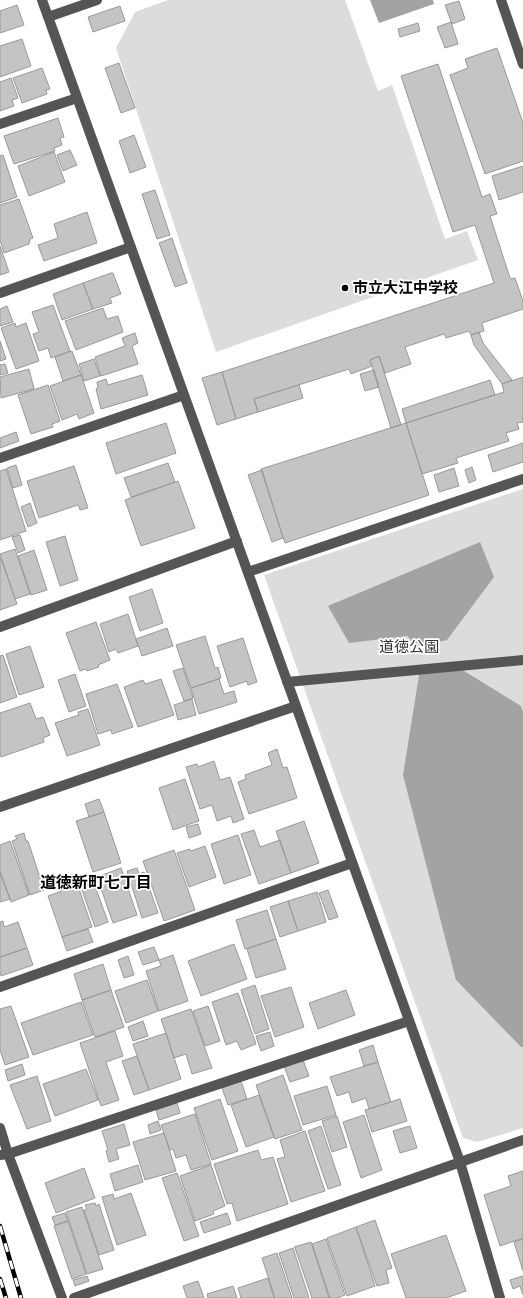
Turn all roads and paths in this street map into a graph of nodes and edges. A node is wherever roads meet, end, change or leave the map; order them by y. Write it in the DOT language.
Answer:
graph roads {
  1 [pos="42,0"];
  2 [pos="97,0"];
  3 [pos="501,0"];
  4 [pos="48,17"];
  5 [pos="523,64"];
  6 [pos="78,98"];
  7 [pos="0,124"];
  8 [pos="131,247"];
  9 [pos="0,293"];
  10 [pos="184,395"];
  11 [pos="0,458"];
  12 [pos="523,479"];
  13 [pos="237,541"];
  14 [pos="248,572"];
  15 [pos="0,627"];
  16 [pos="523,660"];
  17 [pos="287,682"];
  18 [pos="296,706"];
  19 [pos="0,807"];
  20 [pos="352,863"];
  21 [pos="0,987"];
  22 [pos="409,1022"];
  23 [pos="0,1128"];
  24 [pos="523,1140"];
  25 [pos="4,1154"];
  26 [pos="460,1162"];
  27 [pos="62,1298"];
  28 [pos="74,1298"];
  29 [pos="500,1298"];
  1 -- 4 [label="street"];
  2 -- 4 [label="street"];
  3 -- 5 [label="street"];
  4 -- 6 [label="street"];
  6 -- 7 [label="street"];
  6 -- 8 [label="street"];
  8 -- 9 [label="street"];
  8 -- 10 [label="street"];
  10 -- 11 [label="street"];
  10 -- 13 [label="street"];
  12 -- 14 [label="street"];
  13 -- 14 [label="street"];
  13 -- 15 [label="street"];
  14 -- 17 [label="street"];
  16 -- 17 [label="street"];
  17 -- 18 [label="street"];
  18 -- 19 [label="street"];
  18 -- 20 [label="street"];
  20 -- 21 [label="street"];
  20 -- 22 [label="street"];
  22 -- 25 [label="street"];
  22 -- 26 [label="street"];
  23 -- 25 [label="street"];
  24 -- 26 [label="street"];
  25 -- 27 [label="street"];
  26 -- 28 [label="street"];
  26 -- 29 [label="street"];
}
